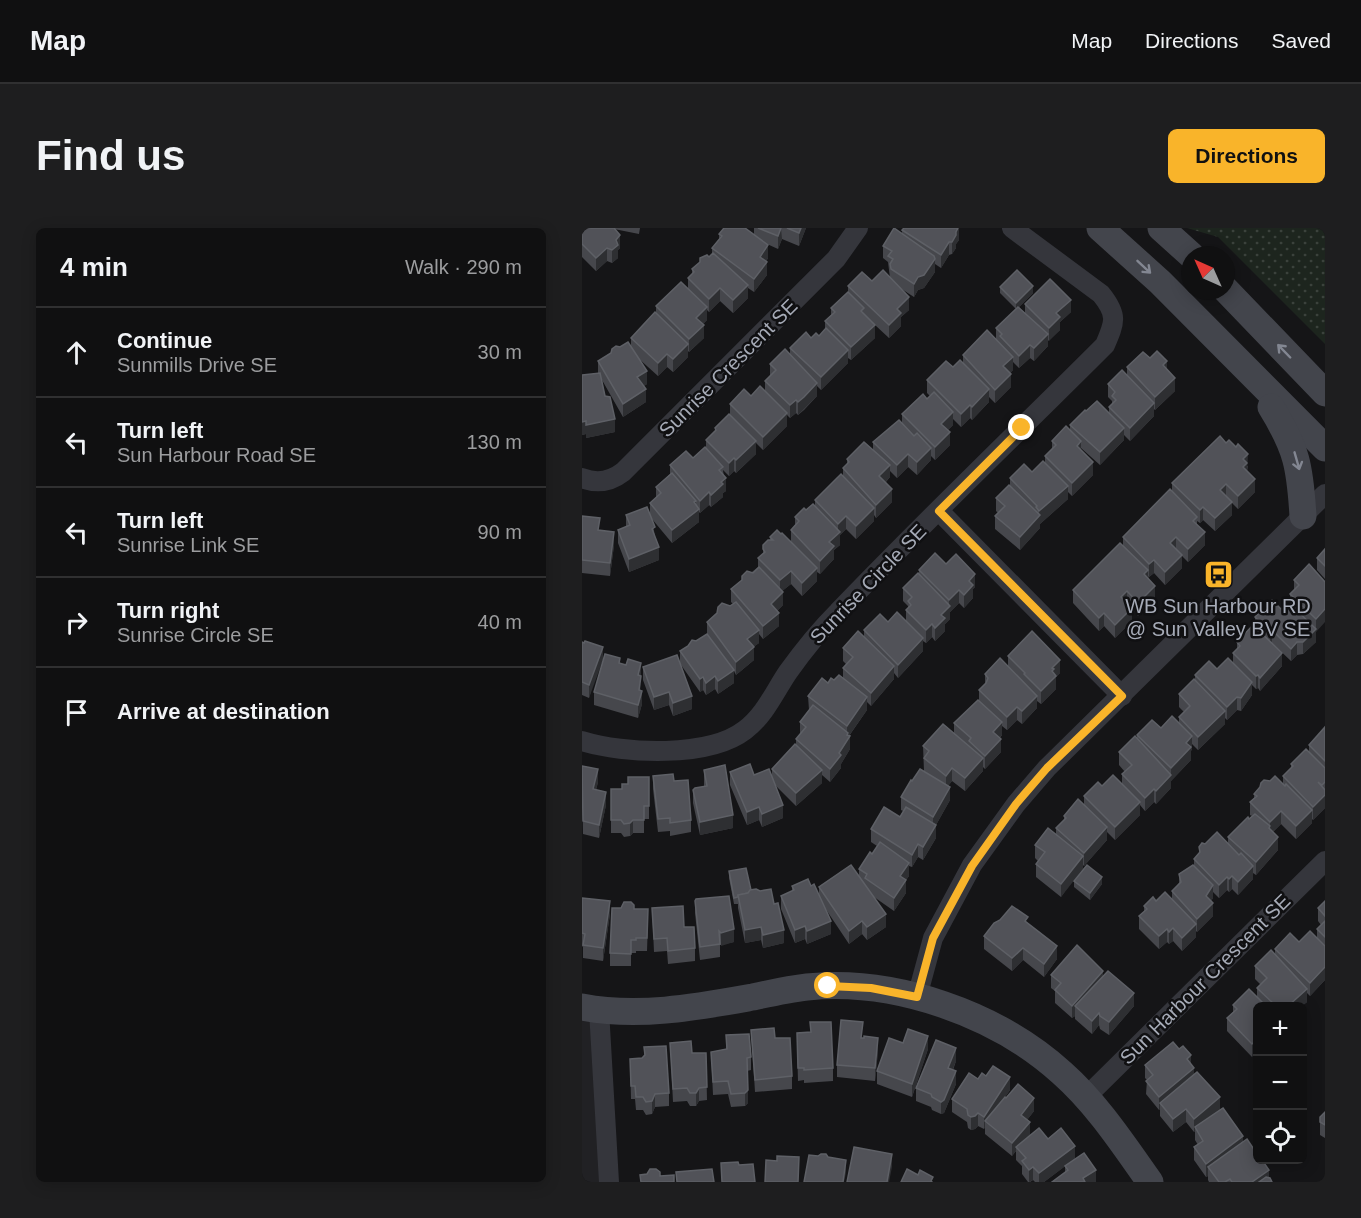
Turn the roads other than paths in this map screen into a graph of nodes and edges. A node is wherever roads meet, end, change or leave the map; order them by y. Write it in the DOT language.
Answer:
graph roads {
  1 [pos="858,228"];
  2 [pos="1012,228"];
  3 [pos="1100,228"];
  4 [pos="1161,228"];
  5 [pos="1181,246"];
  6 [pos="1235,299"];
  7 [pos="1251,372"];
  8 [pos="1325,393"];
  9 [pos="1325,448"];
  10 [pos="582,478"];
  11 [pos="1325,494"];
  12 [pos="939,511"];
  13 [pos="1303,516"];
  14 [pos="1122,696"];
  15 [pos="582,741"];
  16 [pos="1325,861"];
  17 [pos="917,997"];
  18 [pos="591,1009"];
  19 [pos="1086,1097"];
  20 [pos="609,1182"];
  21 [pos="1150,1182"];
  1 -- 10 [label="street, Sunrise Crescent SE"];
  2 -- 12 [label="street, Sunrise Circle SE"];
  3 -- 7 [label="main road, one-way"];
  4 -- 5 [label="main road"];
  8 -- 6 [label="main road, one-way"];
  7 -- 9 [label="main road"];
  7 -- 13 [label="main road, one-way"];
  11 -- 13 [label="street"];
  12 -- 14 [label="street"];
  12 -- 15 [label="street, Sunrise Circle SE"];
  13 -- 14 [label="street"];
  14 -- 17 [label="street"];
  16 -- 19 [label="street, Sun Harbour Crescent SE"];
  17 -- 18 [label="main road"];
  17 -- 19 [label="main road"];
  18 -- 20 [label="street"];
  19 -- 21 [label="main road"];
}
